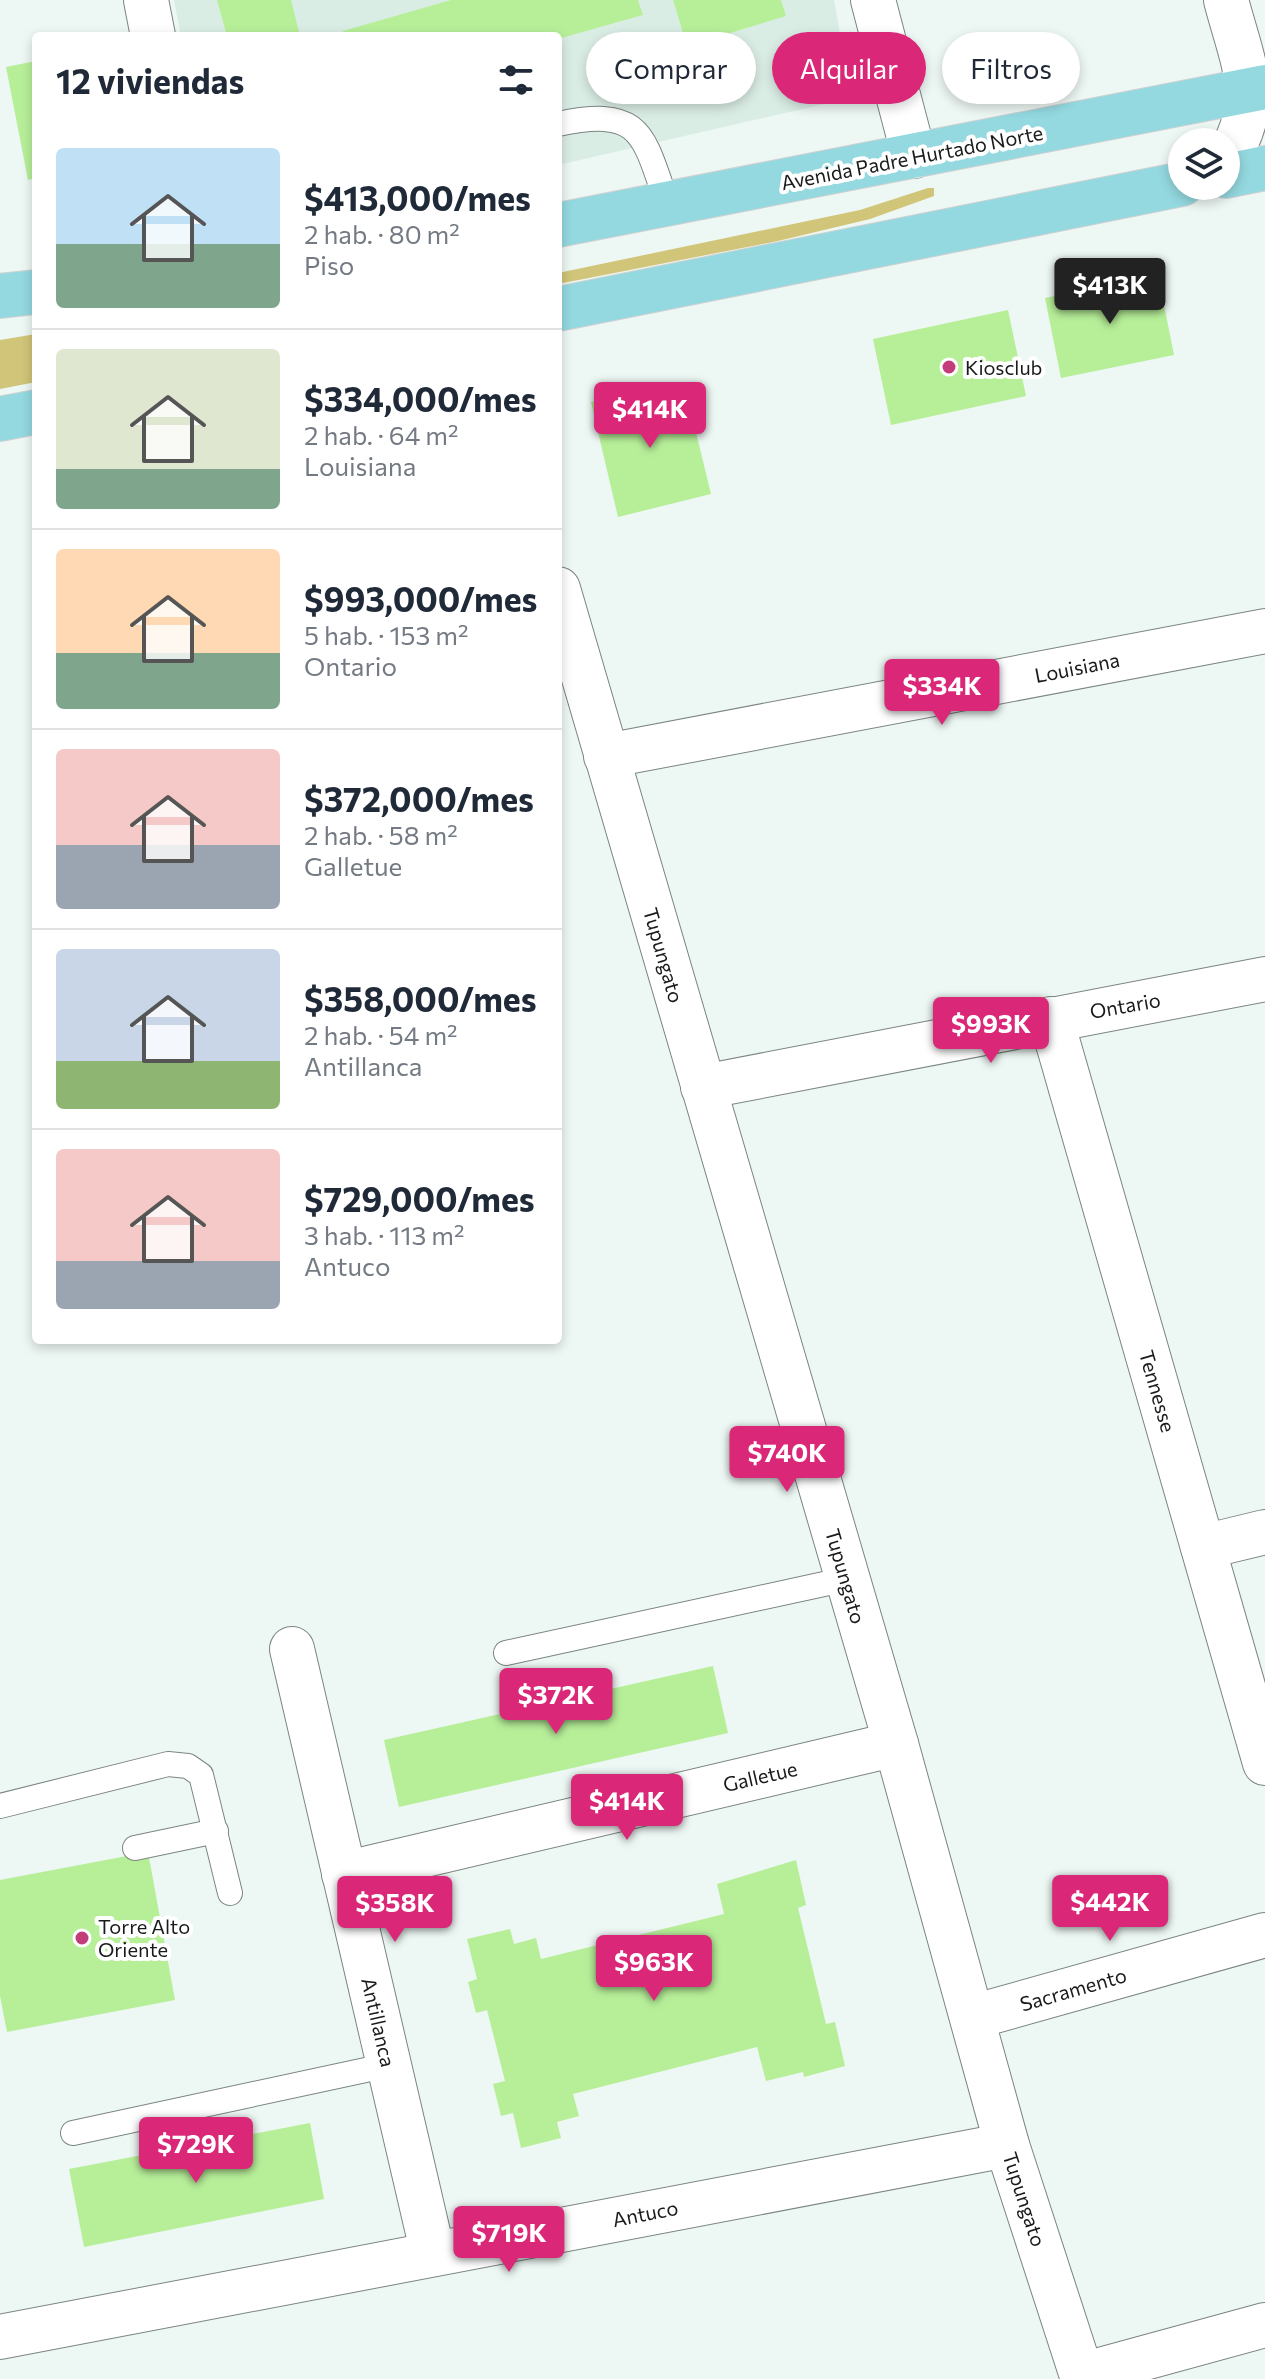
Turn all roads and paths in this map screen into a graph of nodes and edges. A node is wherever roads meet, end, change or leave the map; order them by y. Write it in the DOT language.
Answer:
graph roads {
  1 [pos="146,0"];
  2 [pos="873,0"];
  3 [pos="1226,0"];
  4 [pos="152,32"];
  5 [pos="1257,88"];
  6 [pos="562,123"];
  7 [pos="1240,139"];
  8 [pos="914,156"];
  9 [pos="1265,168"];
  10 [pos="1240,173"];
  11 [pos="1168,187"];
  12 [pos="668,206"];
  13 [pos="562,224"];
  14 [pos="32,292"];
  15 [pos="0,296"];
  16 [pos="562,308"];
  17 [pos="32,413"];
  18 [pos="0,419"];
  19 [pos="562,603"];
  20 [pos="1265,631"];
  21 [pos="606,756"];
  22 [pos="1265,979"];
  23 [pos="1051,1019"];
  24 [pos="703,1087"];
  25 [pos="1265,1532"];
  26 [pos="1203,1547"];
  27 [pos="847,1579"];
  28 [pos="292,1649"];
  29 [pos="506,1653"];
  30 [pos="896,1744"];
  31 [pos="1265,1763"];
  32 [pos="0,1806"];
  33 [pos="216,1831"];
  34 [pos="135,1848"];
  35 [pos="344,1874"];
  36 [pos="230,1893"];
  37 [pos="1265,1935"];
  38 [pos="973,2017"];
  39 [pos="389,2065"];
  40 [pos="73,2133"];
  41 [pos="1007,2145"];
  42 [pos="433,2254"];
  43 [pos="1265,2325"];
  44 [pos="0,2337"];
  45 [pos="1083,2377"];
  1 -- 4 [label="street"];
  2 -- 8 [label="street"];
  3 -- 5 [label="street"];
  5 -- 7 [label="street"];
  5 -- 8 [label="main road, Avenida Padre Hurtado Norte"];
  6 -- 12 [label="lane"];
  8 -- 12 [label="main road, Avenida Padre Hurtado Norte"];
  9 -- 10 [label="main road"];
  11 -- 16 [label="main road"];
  12 -- 13 [label="main road, Avenida Padre Hurtado Norte"];
  14 -- 15 [label="main road"];
  17 -- 18 [label="main road"];
  19 -- 21 [label="street, Tupungato"];
  20 -- 21 [label="street, Louisiana"];
  21 -- 24 [label="street, Tupungato"];
  22 -- 23 [label="street, Ontario"];
  23 -- 24 [label="street, Ontario"];
  23 -- 26 [label="street, Tennesse"];
  24 -- 27 [label="street, Tupungato"];
  25 -- 26 [label="street"];
  26 -- 31 [label="street, Tennesse"];
  27 -- 29 [label="lane"];
  27 -- 30 [label="street, Tupungato"];
  28 -- 35 [label="street, Antillanca"];
  30 -- 35 [label="street, Galletue"];
  30 -- 38 [label="street, Tupungato"];
  32 -- 33 [label="lane"];
  33 -- 34 [label="lane"];
  33 -- 36 [label="lane"];
  35 -- 39 [label="street, Antillanca"];
  37 -- 38 [label="street, Sacramento"];
  38 -- 41 [label="street, Tupungato"];
  39 -- 40 [label="lane"];
  39 -- 42 [label="street, Antillanca"];
  41 -- 42 [label="street, Antuco"];
  41 -- 45 [label="street, Tupungato"];
  42 -- 44 [label="street, Antuco"];
  43 -- 45 [label="street"];
}
